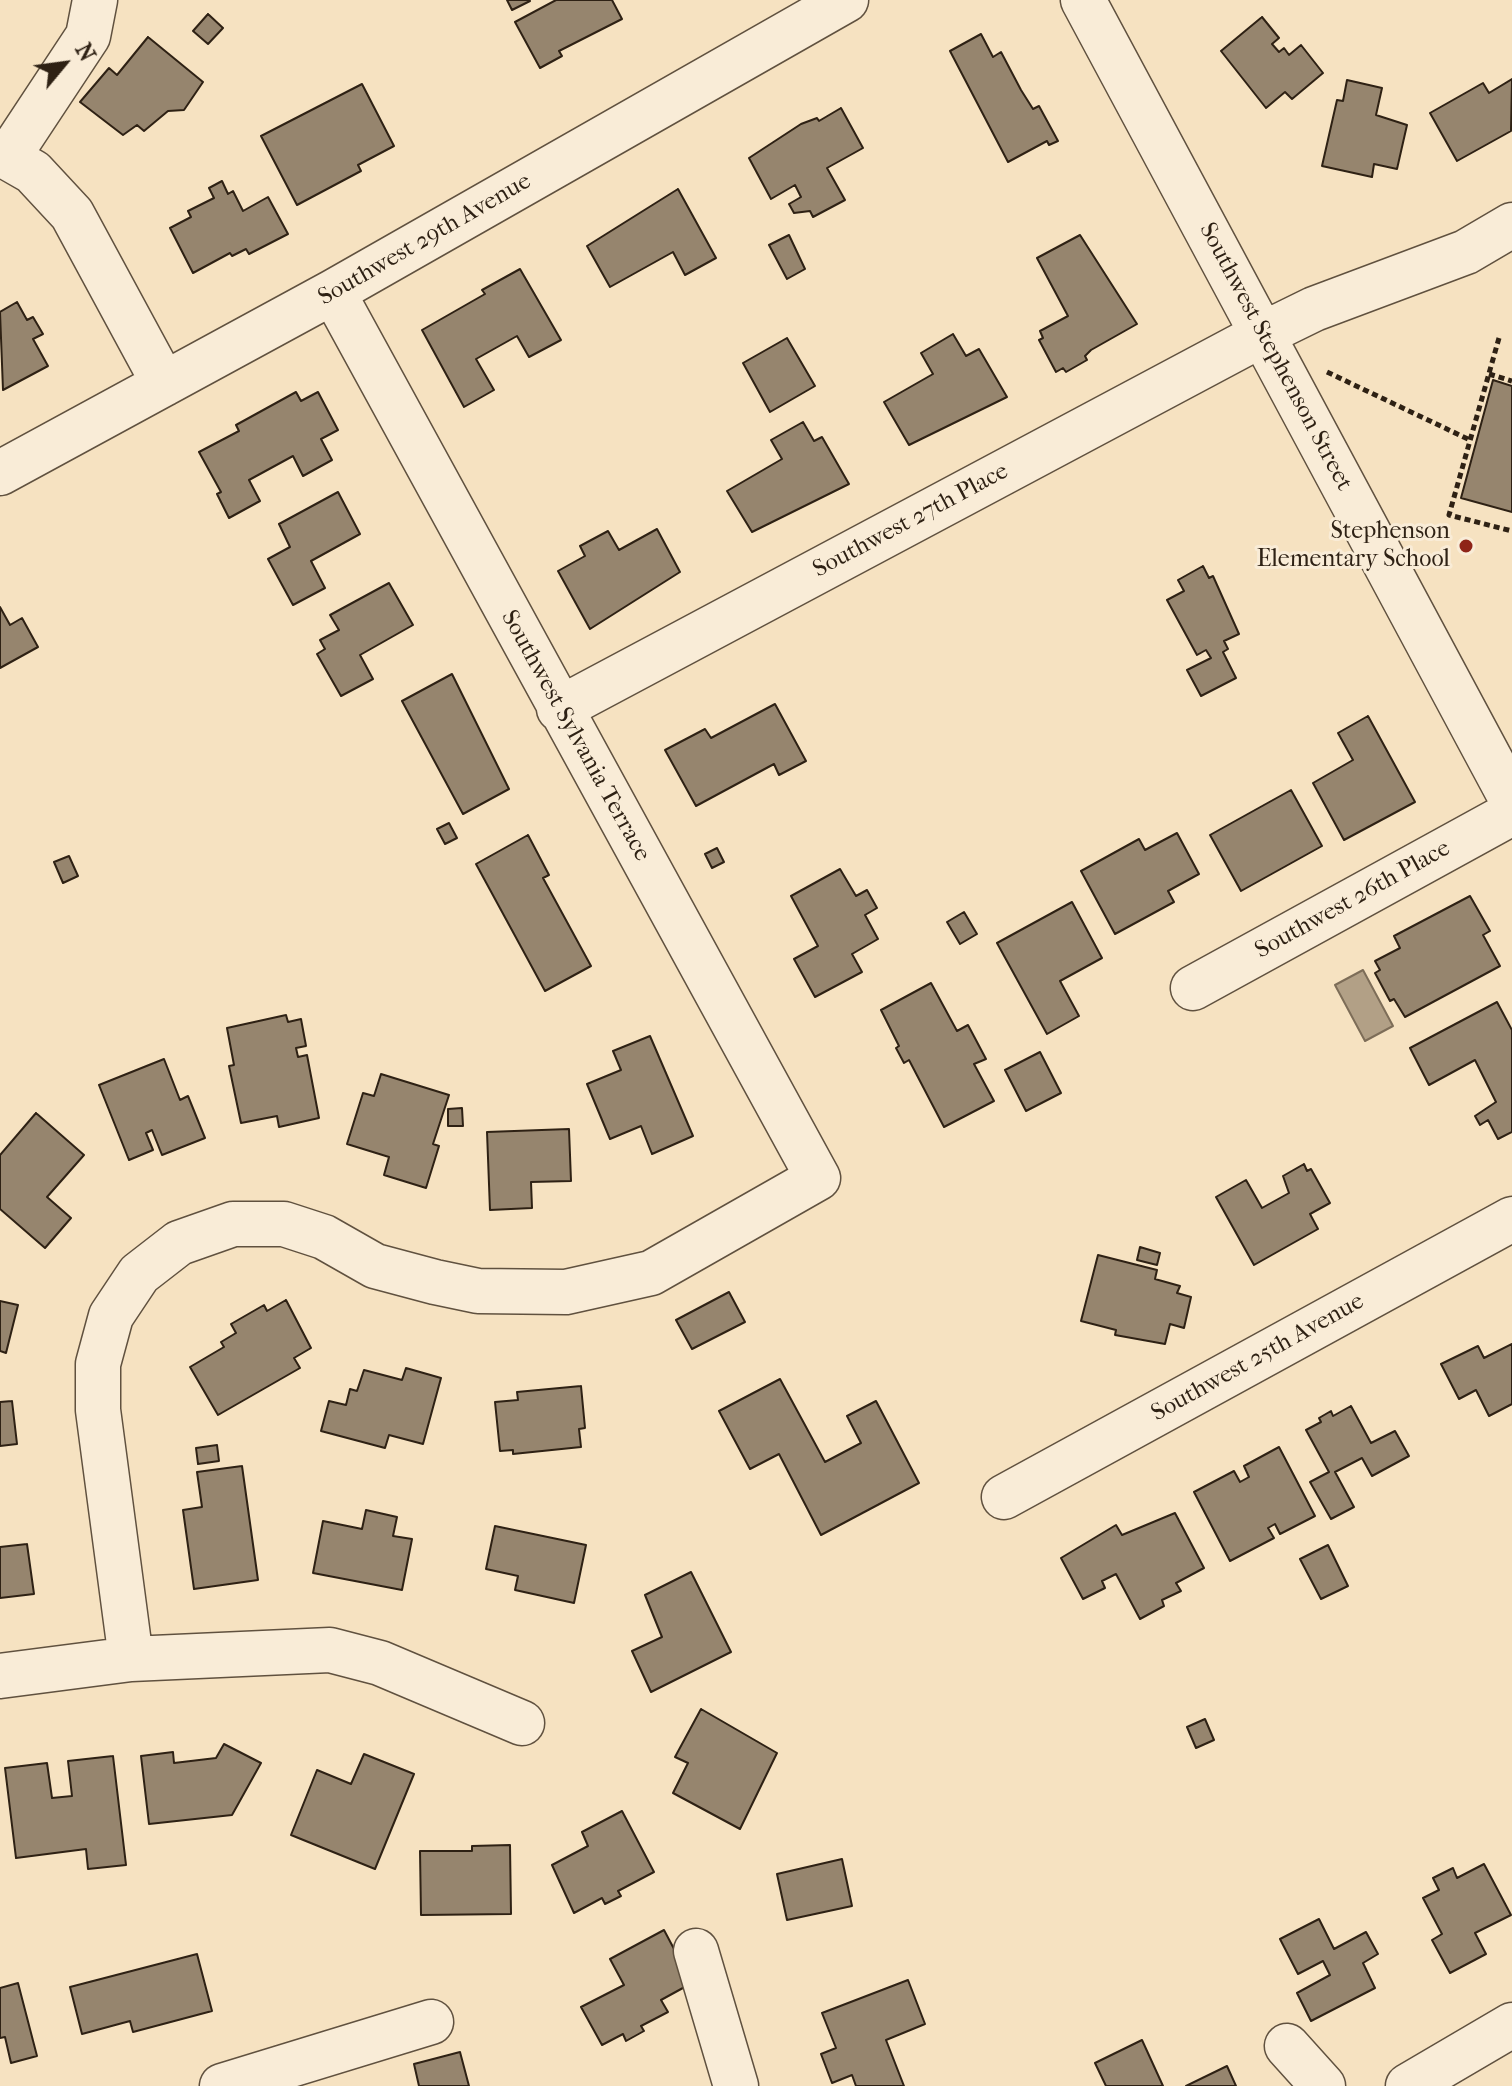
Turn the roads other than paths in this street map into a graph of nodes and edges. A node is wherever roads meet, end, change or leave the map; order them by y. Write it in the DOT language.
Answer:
graph roads {
  1 [pos="95,0"];
  2 [pos="846,0"];
  3 [pos="1083,0"];
  4 [pos="4,155"];
  5 [pos="1512,225"];
  6 [pos="333,292"];
  7 [pos="1263,334"];
  8 [pos="164,384"];
  9 [pos="0,473"];
  10 [pos="559,709"];
  11 [pos="1512,800"];
  12 [pos="1512,813"];
  13 [pos="1193,988"];
  14 [pos="1512,1219"];
  15 [pos="1004,1497"];
  16 [pos="131,1659"];
  17 [pos="0,1676"];
  18 [pos="522,1723"];
  19 [pos="696,1951"];
  20 [pos="431,2022"];
  21 [pos="1512,2025"];
  22 [pos="1287,2046"];
  23 [pos="222,2086"];
  24 [pos="736,2086"];
  25 [pos="1323,2086"];
  26 [pos="1408,2086"];
  1 -- 4 [label="street"];
  2 -- 6 [label="street, Southwest 29th Avenue"];
  3 -- 7 [label="street, Southwest Stephenson Street"];
  4 -- 8 [label="street"];
  5 -- 7 [label="street, Southwest 27th Place"];
  6 -- 8 [label="street, Southwest 29th Avenue"];
  6 -- 10 [label="street, Southwest Sylvania Terrace"];
  7 -- 10 [label="street, Southwest 27th Place"];
  7 -- 11 [label="street, Southwest Stephenson Street"];
  8 -- 9 [label="street, Southwest 29th Avenue"];
  10 -- 16 [label="street, Southwest Sylvania Terrace"];
  12 -- 13 [label="street, Southwest 26th Place"];
  14 -- 15 [label="street, Southwest 25th Avenue"];
  16 -- 17 [label="street"];
  16 -- 18 [label="street"];
  19 -- 24 [label="street"];
  20 -- 23 [label="street"];
  21 -- 26 [label="street"];
  22 -- 25 [label="street"];
}
